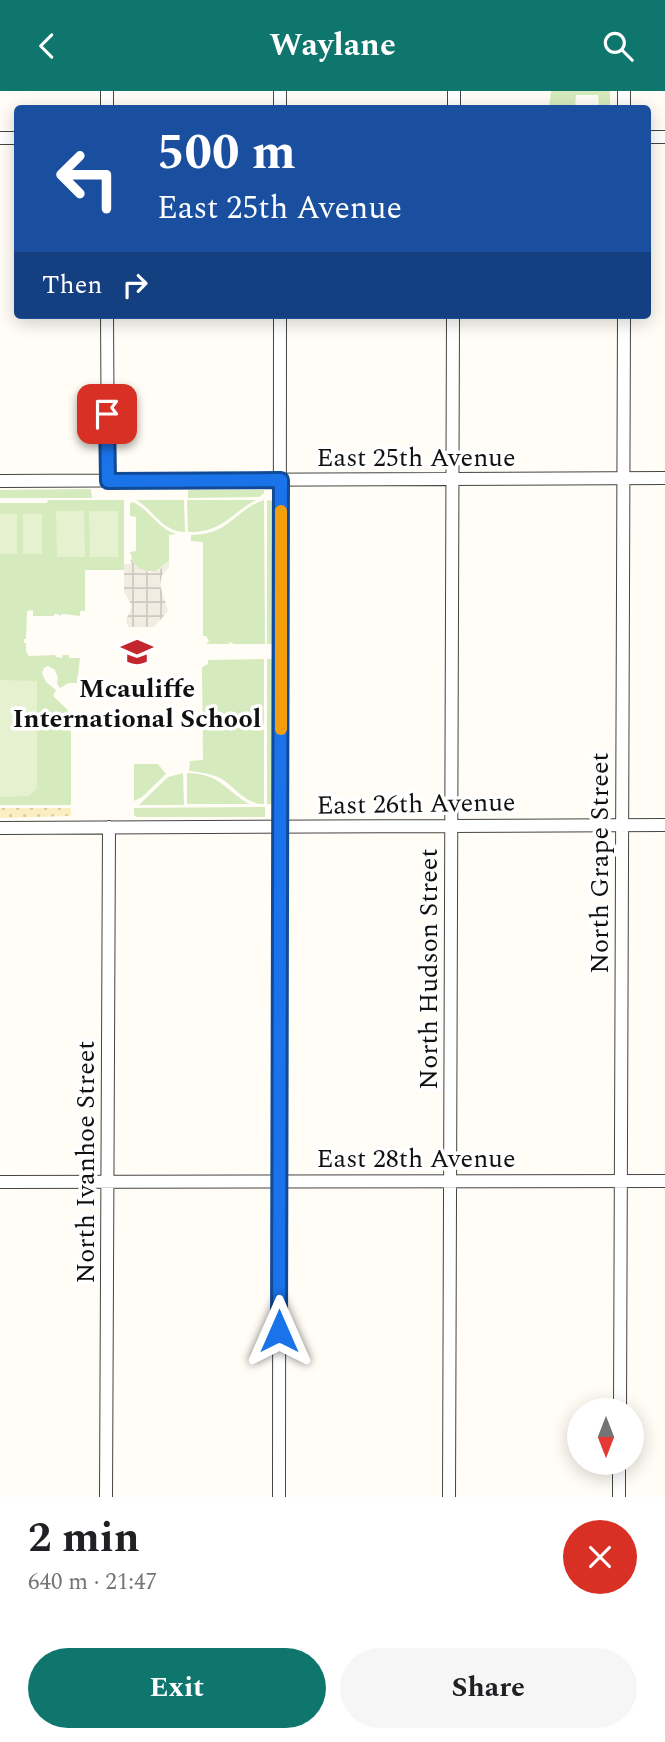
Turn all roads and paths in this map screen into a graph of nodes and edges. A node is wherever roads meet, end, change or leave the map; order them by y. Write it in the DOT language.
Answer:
graph roads {
  1 [pos="107,319"];
  2 [pos="280,319"];
  3 [pos="453,319"];
  4 [pos="624,319"];
  5 [pos="623,478"];
  6 [pos="665,478"];
  7 [pos="453,479"];
  8 [pos="281,480"];
  9 [pos="0,481"];
  10 [pos="108,481"];
  11 [pos="452,825"];
  12 [pos="623,825"];
  13 [pos="665,825"];
  14 [pos="109,827"];
  15 [pos="281,827"];
  16 [pos="0,828"];
  17 [pos="451,1180"];
  18 [pos="620,1180"];
  19 [pos="280,1181"];
  20 [pos="665,1181"];
  21 [pos="0,1182"];
  22 [pos="108,1182"];
  23 [pos="620,1398"];
  24 [pos="620,1475"];
  25 [pos="106,1497"];
  26 [pos="279,1497"];
  27 [pos="449,1497"];
  28 [pos="620,1497"];
  1 -- 10 [label="street"];
  2 -- 8 [label="street"];
  3 -- 7 [label="street, North Hudson Street"];
  4 -- 5 [label="street, North Grape Street"];
  5 -- 6 [label="street, East 25th Avenue"];
  5 -- 7 [label="street, East 25th Avenue"];
  5 -- 12 [label="street, North Grape Street"];
  7 -- 8 [label="street, East 25th Avenue"];
  7 -- 11 [label="street, North Hudson Street"];
  8 -- 10 [label="street, East 25th Avenue"];
  8 -- 15 [label="street"];
  9 -- 10 [label="street, East 25th Avenue"];
  11 -- 12 [label="street, East 26th Avenue"];
  11 -- 15 [label="street, East 26th Avenue"];
  11 -- 17 [label="street, North Hudson Street"];
  12 -- 13 [label="street, East 26th Avenue"];
  12 -- 18 [label="street, North Grape Street"];
  14 -- 15 [label="street, East 26th Avenue"];
  14 -- 16 [label="street, East 26th Avenue"];
  14 -- 22 [label="street, North Ivanhoe Street"];
  15 -- 19 [label="street"];
  17 -- 18 [label="street, East 28th Avenue"];
  17 -- 19 [label="street, East 28th Avenue"];
  17 -- 27 [label="street, North Hudson Street"];
  18 -- 20 [label="street, East 28th Avenue"];
  18 -- 23 [label="street, North Grape Street"];
  19 -- 22 [label="street, East 28th Avenue"];
  19 -- 26 [label="street"];
  21 -- 22 [label="street, East 28th Avenue"];
  22 -- 25 [label="street, North Ivanhoe Street"];
  24 -- 28 [label="street"];
}
